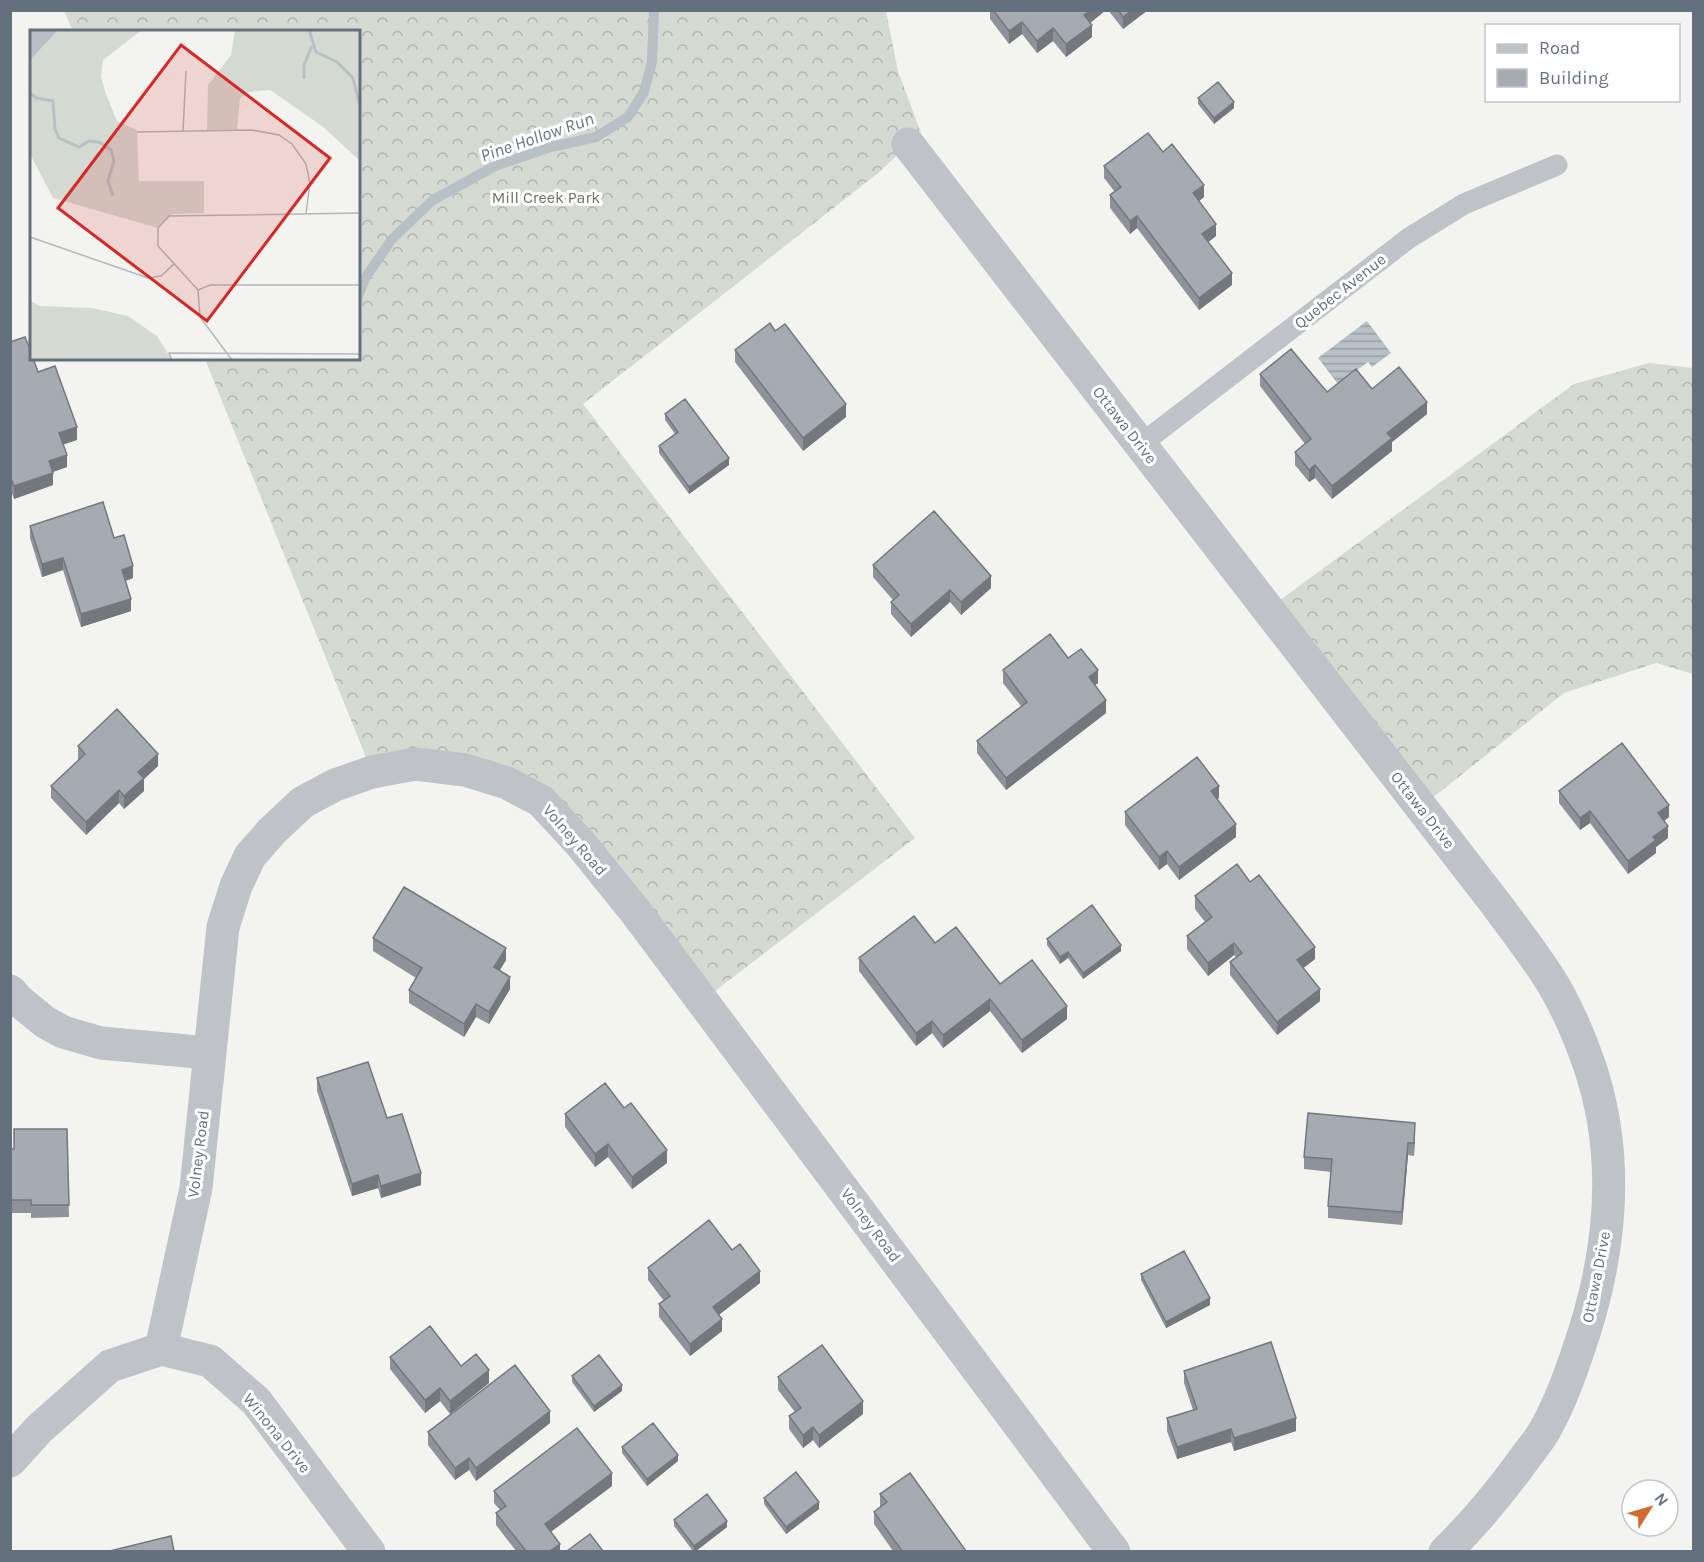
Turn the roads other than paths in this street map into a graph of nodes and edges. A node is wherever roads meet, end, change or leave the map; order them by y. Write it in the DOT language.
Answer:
graph roads {
  1 [pos="908,144"];
  2 [pos="1557,165"];
  3 [pos="1140,445"];
  4 [pos="10,991"];
  5 [pos="209,1053"];
  6 [pos="161,1349"];
  7 [pos="10,1461"];
  8 [pos="369,1551"];
  9 [pos="1114,1551"];
  10 [pos="1445,1551"];
  1 -- 3 [label="street, Ottawa Drive"];
  2 -- 3 [label="lane, Quebec Avenue"];
  3 -- 10 [label="street, Ottawa Drive"];
  4 -- 5 [label="street"];
  5 -- 6 [label="street, Volney Road"];
  5 -- 9 [label="street, Volney Road"];
  6 -- 7 [label="street"];
  6 -- 8 [label="street, Winona Drive"];
}
